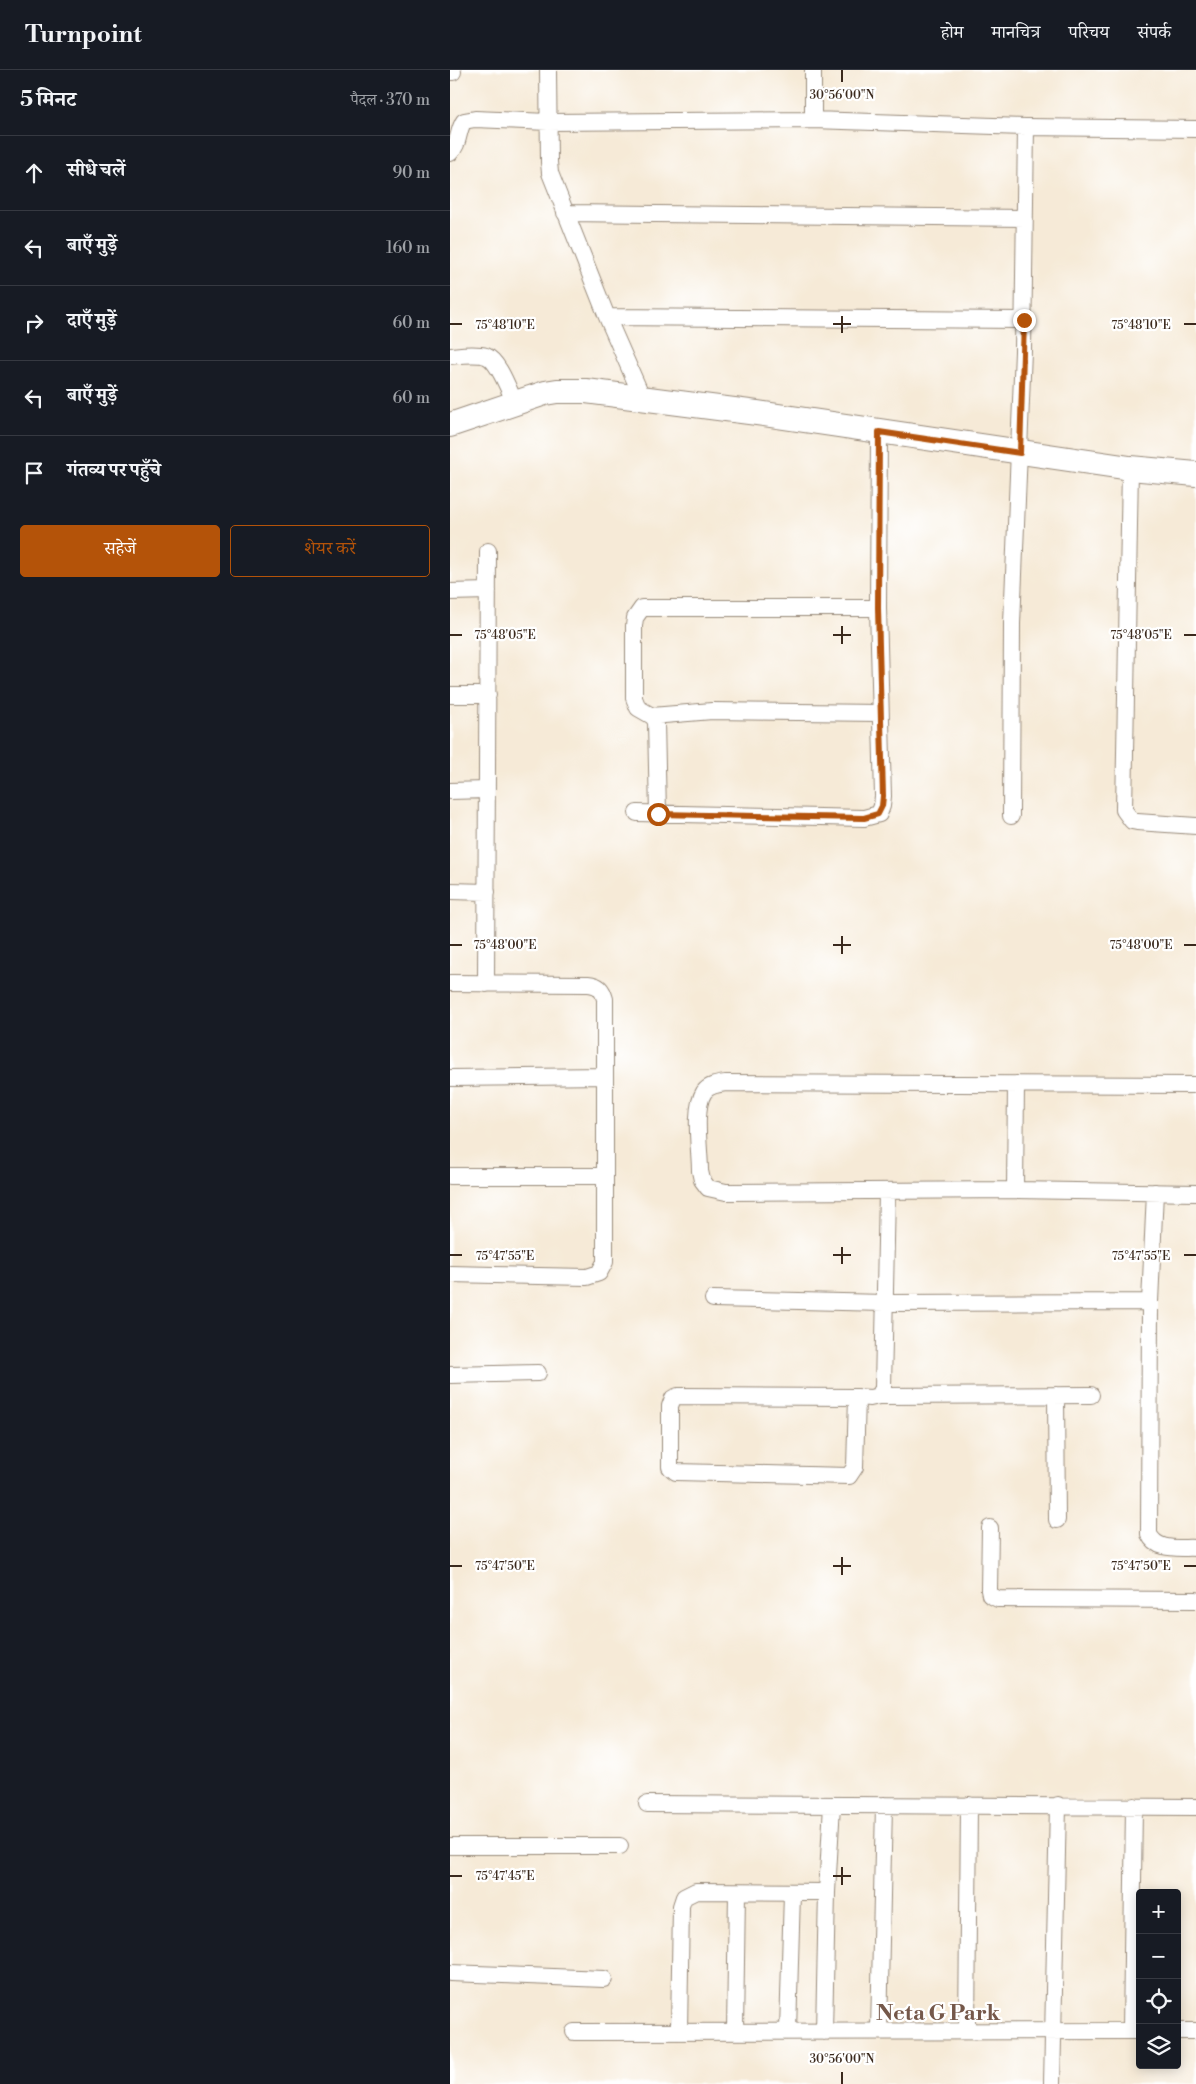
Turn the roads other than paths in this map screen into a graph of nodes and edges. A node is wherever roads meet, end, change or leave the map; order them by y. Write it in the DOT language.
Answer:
graph roads {
  1 [pos="548,70"];
  2 [pos="813,70"];
  3 [pos="813,120"];
  4 [pos="548,122"];
  5 [pos="1026,127"];
  6 [pos="1196,129"];
  7 [pos="450,153"];
  8 [pos="565,213"];
  9 [pos="1024,218"];
  10 [pos="607,317"];
  11 [pos="1024,320"];
  12 [pos="450,356"];
  13 [pos="643,399"];
  14 [pos="515,403"];
  15 [pos="450,425"];
  16 [pos="879,432"];
  17 [pos="1020,453"];
  18 [pos="1130,468"];
  19 [pos="1196,474"];
  20 [pos="488,550"];
  21 [pos="488,591"];
  22 [pos="450,592"];
  23 [pos="878,608"];
  24 [pos="450,695"];
  25 [pos="488,695"];
  26 [pos="880,712"];
  27 [pos="652,716"];
  28 [pos="487,790"];
  29 [pos="450,791"];
  30 [pos="637,813"];
  31 [pos="658,814"];
  32 [pos="1011,816"];
  33 [pos="1196,826"];
  34 [pos="450,891"];
  35 [pos="487,892"];
  36 [pos="450,984"];
  37 [pos="486,984"];
  38 [pos="605,1076"];
  39 [pos="450,1078"];
  40 [pos="1016,1084"];
  41 [pos="1196,1085"];
  42 [pos="450,1176"];
  43 [pos="605,1176"];
  44 [pos="1015,1190"];
  45 [pos="887,1192"];
  46 [pos="1155,1192"];
  47 [pos="1196,1194"];
  48 [pos="450,1274"];
  49 [pos="713,1299"];
  50 [pos="1150,1302"];
  51 [pos="885,1303"];
  52 [pos="538,1373"];
  53 [pos="450,1375"];
  54 [pos="1056,1395"];
  55 [pos="1091,1395"];
  56 [pos="879,1396"];
  57 [pos="856,1397"];
  58 [pos="1057,1520"];
  59 [pos="990,1528"];
  60 [pos="1196,1548"];
  61 [pos="1196,1600"];
  62 [pos="647,1804"];
  63 [pos="832,1805"];
  64 [pos="884,1805"];
  65 [pos="968,1805"];
  66 [pos="1058,1805"];
  67 [pos="1134,1806"];
  68 [pos="1196,1807"];
  69 [pos="450,1846"];
  70 [pos="620,1846"];
  71 [pos="737,1892"];
  72 [pos="827,1892"];
  73 [pos="792,1893"];
  74 [pos="450,1973"];
  75 [pos="604,1979"];
  76 [pos="680,2031"];
  77 [pos="736,2031"];
  78 [pos="879,2031"];
  79 [pos="1135,2031"];
  80 [pos="1181,2031"];
  81 [pos="1196,2031"];
  82 [pos="574,2032"];
  83 [pos="788,2032"];
  84 [pos="824,2032"];
  85 [pos="968,2032"];
  86 [pos="1053,2032"];
  87 [pos="1052,2084"];
  1 -- 4 [label="street"];
  2 -- 3 [label="street"];
  3 -- 4 [label="street"];
  3 -- 5 [label="street"];
  4 -- 7 [label="street"];
  4 -- 8 [label="street"];
  5 -- 6 [label="street"];
  5 -- 9 [label="street"];
  8 -- 9 [label="street"];
  8 -- 10 [label="street"];
  9 -- 11 [label="street"];
  10 -- 11 [label="street"];
  10 -- 13 [label="street"];
  11 -- 17 [label="street"];
  12 -- 14 [label="street"];
  13 -- 14 [label="street"];
  13 -- 16 [label="street"];
  14 -- 15 [label="street"];
  16 -- 17 [label="street"];
  16 -- 23 [label="street"];
  17 -- 18 [label="street"];
  17 -- 32 [label="street"];
  18 -- 19 [label="street"];
  18 -- 33 [label="street"];
  20 -- 21 [label="street"];
  21 -- 22 [label="street"];
  21 -- 25 [label="street"];
  23 -- 26 [label="street"];
  23 -- 27 [label="street"];
  24 -- 25 [label="street"];
  25 -- 28 [label="street"];
  26 -- 27 [label="street"];
  26 -- 31 [label="street"];
  27 -- 31 [label="street"];
  28 -- 29 [label="street"];
  28 -- 35 [label="street"];
  30 -- 31 [label="street"];
  34 -- 35 [label="street"];
  35 -- 37 [label="street"];
  36 -- 37 [label="street"];
  37 -- 38 [label="street"];
  38 -- 39 [label="street"];
  38 -- 43 [label="street"];
  40 -- 41 [label="street"];
  40 -- 44 [label="street"];
  40 -- 45 [label="street"];
  42 -- 43 [label="street"];
  43 -- 48 [label="street"];
  44 -- 45 [label="street"];
  44 -- 46 [label="street"];
  45 -- 51 [label="street"];
  46 -- 47 [label="street"];
  46 -- 50 [label="street"];
  49 -- 51 [label="street"];
  50 -- 51 [label="street"];
  50 -- 60 [label="street"];
  51 -- 56 [label="street"];
  52 -- 53 [label="street"];
  54 -- 55 [label="street"];
  54 -- 56 [label="street"];
  54 -- 58 [label="street"];
  56 -- 57 [label="street"];
  57 -- 57 [label="street"];
  59 -- 61 [label="street"];
  62 -- 63 [label="street"];
  63 -- 64 [label="street"];
  63 -- 72 [label="street"];
  64 -- 65 [label="street"];
  64 -- 78 [label="street"];
  65 -- 66 [label="street"];
  65 -- 85 [label="street"];
  66 -- 67 [label="street"];
  66 -- 86 [label="street"];
  67 -- 68 [label="street"];
  67 -- 79 [label="street"];
  69 -- 70 [label="street"];
  71 -- 73 [label="street"];
  71 -- 76 [label="street"];
  71 -- 77 [label="street"];
  72 -- 73 [label="street"];
  72 -- 84 [label="street"];
  73 -- 83 [label="street"];
  74 -- 75 [label="street"];
  76 -- 77 [label="street"];
  76 -- 82 [label="street"];
  77 -- 83 [label="street"];
  78 -- 84 [label="street"];
  78 -- 85 [label="street"];
  79 -- 86 [label="street"];
  80 -- 81 [label="street"];
  83 -- 84 [label="street"];
  85 -- 86 [label="street"];
  86 -- 87 [label="street"];
}
